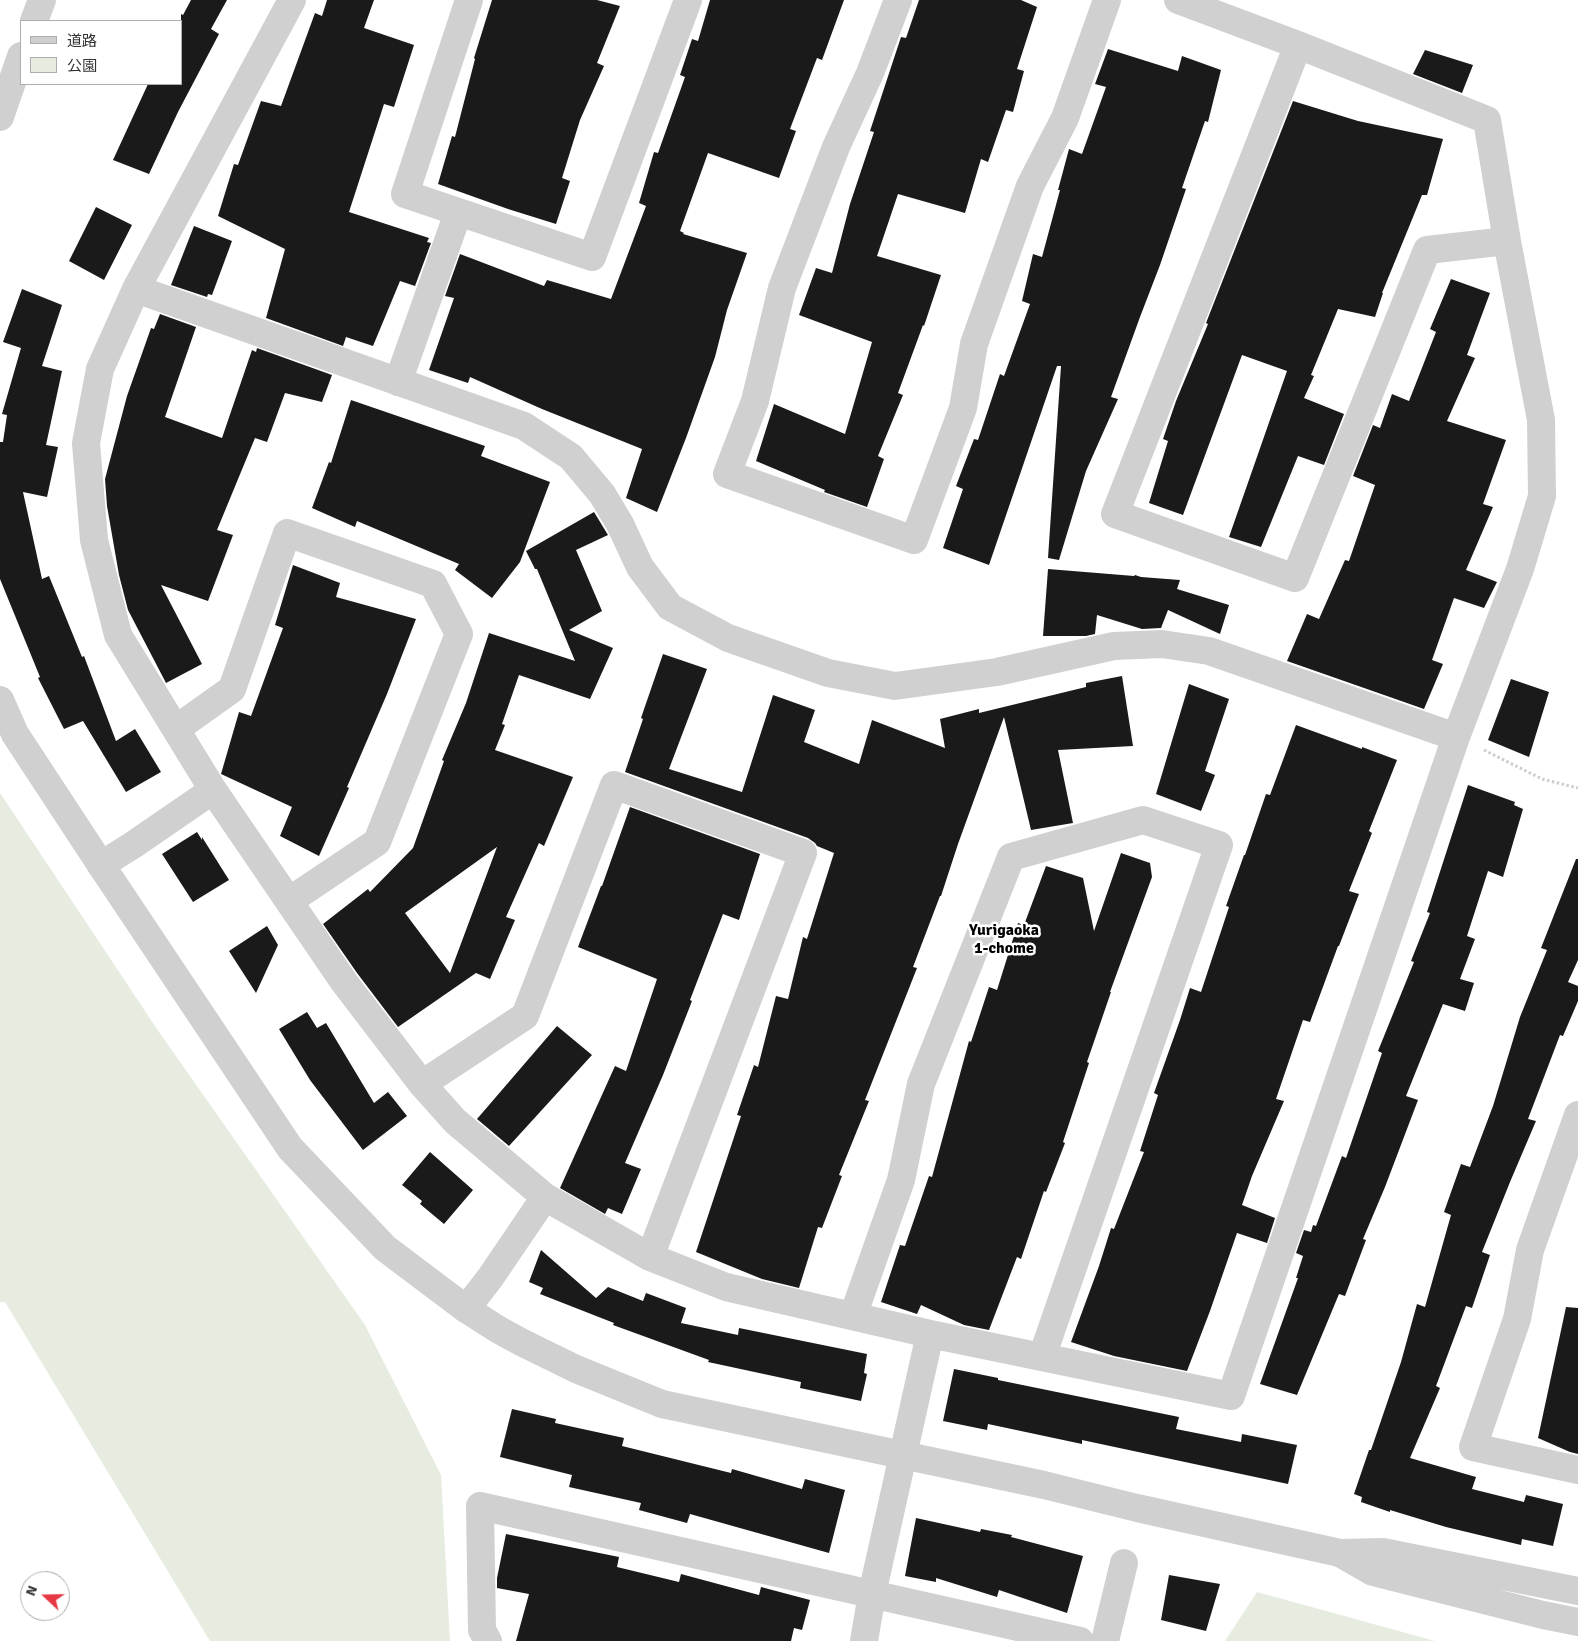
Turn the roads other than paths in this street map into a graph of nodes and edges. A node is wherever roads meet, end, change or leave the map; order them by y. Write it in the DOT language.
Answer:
graph roads {
  1 [pos="42,0"];
  2 [pos="292,0"];
  3 [pos="469,0"];
  4 [pos="688,0"];
  5 [pos="898,0"];
  6 [pos="1107,0"];
  7 [pos="1178,0"];
  8 [pos="34,20"];
  9 [pos="1298,45"];
  10 [pos="20,59"];
  11 [pos="0,117"];
  12 [pos="458,212"];
  13 [pos="1506,241"];
  14 [pos="136,289"];
  15 [pos="398,382"];
  16 [pos="0,700"];
  17 [pos="176,729"];
  18 [pos="1456,737"];
  19 [pos="213,790"];
  20 [pos="100,866"];
  21 [pos="289,901"];
  22 [pos="422,1084"];
  23 [pos="1578,1116"];
  24 [pos="545,1197"];
  25 [pos="650,1257"];
  26 [pos="466,1309"];
  27 [pos="853,1316"];
  28 [pos="930,1334"];
  29 [pos="1042,1357"];
  30 [pos="903,1455"];
  31 [pos="1578,1470"];
  32 [pos="1329,1551"];
  33 [pos="1124,1562"];
  34 [pos="1578,1591"];
  35 [pos="872,1594"];
  36 [pos="1578,1622"];
  37 [pos="488,1641"];
  38 [pos="864,1641"];
  39 [pos="1080,1641"];
  40 [pos="1105,1641"];
  1 -- 8 [label="street"];
  2 -- 14 [label="street"];
  3 -- 12 [label="street"];
  4 -- 12 [label="street"];
  5 -- 6 [label="street"];
  7 -- 9 [label="street"];
  9 -- 13 [label="street"];
  9 -- 13 [label="street"];
  10 -- 11 [label="street"];
  12 -- 15 [label="street"];
  13 -- 18 [label="street"];
  14 -- 15 [label="street"];
  14 -- 17 [label="street"];
  15 -- 18 [label="street"];
  16 -- 20 [label="street"];
  17 -- 19 [label="street"];
  17 -- 21 [label="street"];
  18 -- 29 [label="street"];
  19 -- 20 [label="street"];
  19 -- 21 [label="street"];
  20 -- 26 [label="street"];
  21 -- 22 [label="street"];
  22 -- 24 [label="street"];
  22 -- 25 [label="street"];
  23 -- 31 [label="street"];
  24 -- 25 [label="street"];
  24 -- 26 [label="street"];
  25 -- 27 [label="street"];
  26 -- 30 [label="street"];
  27 -- 28 [label="street"];
  27 -- 29 [label="street"];
  28 -- 29 [label="street"];
  28 -- 30 [label="street"];
  30 -- 32 [label="street"];
  30 -- 35 [label="street"];
  32 -- 34 [label="street"];
  32 -- 36 [label="street"];
  33 -- 40 [label="street"];
  35 -- 37 [label="street"];
  35 -- 38 [label="street"];
  35 -- 39 [label="street"];
}
